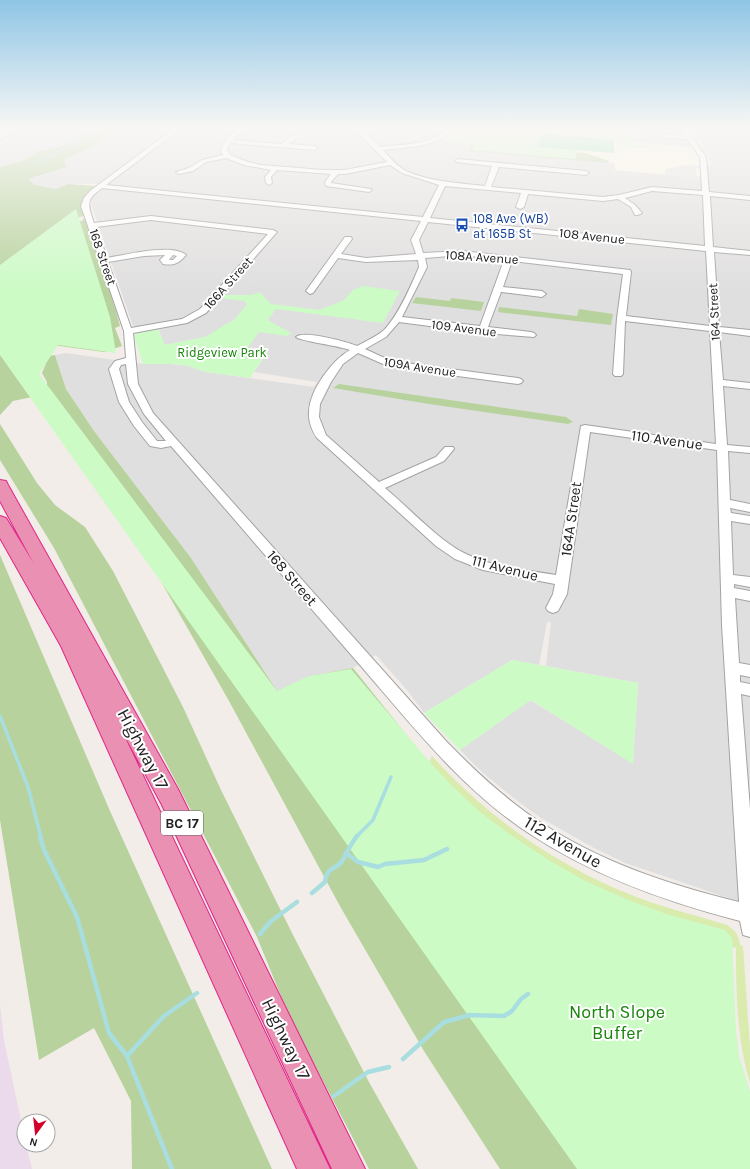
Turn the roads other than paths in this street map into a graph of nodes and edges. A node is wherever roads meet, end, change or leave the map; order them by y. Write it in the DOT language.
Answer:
graph roads {
  1 [pos="107,182"];
  2 [pos="328,182"];
  3 [pos="435,182"];
  4 [pos="490,182"];
  5 [pos="705,182"];
  6 [pos="443,184"];
  7 [pos="644,184"];
  8 [pos="101,186"];
  9 [pos="487,189"];
  10 [pos="652,189"];
  11 [pos="369,190"];
  12 [pos="525,192"];
  13 [pos="706,193"];
  14 [pos="619,197"];
  15 [pos="750,198"];
  16 [pos="520,207"];
  17 [pos="638,213"];
  18 [pos="426,219"];
  19 [pos="92,225"];
  20 [pos="577,225"];
  21 [pos="575,234"];
  22 [pos="348,239"];
  23 [pos="710,249"];
  24 [pos="171,253"];
  25 [pos="750,253"];
  26 [pos="337,256"];
  27 [pos="421,256"];
  28 [pos="509,258"];
  29 [pos="104,261"];
  30 [pos="498,289"];
  31 [pos="310,291"];
  32 [pos="542,294"];
  33 [pos="621,318"];
  34 [pos="396,319"];
  35 [pos="715,329"];
  36 [pos="482,330"];
  37 [pos="128,331"];
  38 [pos="750,333"];
  39 [pos="531,335"];
  40 [pos="301,337"];
  41 [pos="357,349"];
  42 [pos="130,360"];
  43 [pos="618,374"];
  44 [pos="518,381"];
  45 [pos="718,382"];
  46 [pos="750,386"];
  47 [pos="584,428"];
  48 [pos="174,442"];
  49 [pos="722,447"];
  50 [pos="449,449"];
  51 [pos="750,450"];
  52 [pos="0,485"];
  53 [pos="377,487"];
  54 [pos="750,508"];
  55 [pos="724,510"];
  56 [pos="750,520"];
  57 [pos="0,522"];
  58 [pos="727,578"];
  59 [pos="562,581"];
  60 [pos="750,582"];
  61 [pos="728,592"];
  62 [pos="750,596"];
  63 [pos="553,608"];
  64 [pos="733,668"];
  65 [pos="750,671"];
  66 [pos="734,687"];
  67 [pos="750,690"];
  68 [pos="410,713"];
  69 [pos="745,767"];
  70 [pos="745,789"];
  71 [pos="750,919"];
  72 [pos="314,1169"];
  73 [pos="349,1169"];
  1 -- 8 [label="street, 168 Street"];
  2 -- 11 [label="street"];
  3 -- 6 [label="street"];
  4 -- 9 [label="street"];
  5 -- 13 [label="street, 164 Street"];
  6 -- 9 [label="street"];
  6 -- 18 [label="street"];
  7 -- 10 [label="street"];
  8 -- 18 [label="street, 108 Avenue"];
  8 -- 19 [label="street, 168 Street"];
  9 -- 12 [label="street"];
  10 -- 13 [label="street"];
  10 -- 14 [label="street"];
  12 -- 14 [label="street"];
  12 -- 16 [label="street"];
  13 -- 15 [label="street"];
  13 -- 23 [label="street, 164 Street"];
  14 -- 17 [label="street"];
  18 -- 21 [label="street, 108 Avenue"];
  18 -- 27 [label="street"];
  19 -- 29 [label="street, 168 Street"];
  19 -- 37 [label="street, 166A Street"];
  20 -- 21 [label="street"];
  21 -- 23 [label="street, 108 Avenue"];
  22 -- 26 [label="street"];
  23 -- 25 [label="street, 108 Avenue"];
  23 -- 35 [label="street, 164 Street"];
  24 -- 29 [label="street"];
  26 -- 27 [label="street, 108A Avenue"];
  26 -- 31 [label="street"];
  27 -- 28 [label="street, 108A Avenue"];
  27 -- 34 [label="street, 111 Avenue"];
  28 -- 30 [label="street"];
  28 -- 33 [label="street, 108A Avenue"];
  29 -- 37 [label="street, 168 Street"];
  30 -- 32 [label="street"];
  30 -- 36 [label="street"];
  33 -- 35 [label="street"];
  33 -- 43 [label="street"];
  34 -- 36 [label="street, 109 Avenue"];
  34 -- 41 [label="street, 111 Avenue"];
  35 -- 38 [label="street"];
  35 -- 45 [label="street, 164 Street"];
  36 -- 39 [label="street, 109 Avenue"];
  37 -- 42 [label="street, 168 Street"];
  40 -- 41 [label="street, 109A Avenue"];
  41 -- 44 [label="street, 109A Avenue"];
  41 -- 53 [label="street, 111 Avenue"];
  42 -- 48 [label="street, 168 Street"];
  42 -- 48 [label="street"];
  45 -- 46 [label="street"];
  45 -- 49 [label="street, 164 Street"];
  47 -- 49 [label="street, 110 Avenue"];
  47 -- 59 [label="street, 164A Street"];
  48 -- 68 [label="street, 168 Street"];
  49 -- 51 [label="street, 110 Avenue"];
  49 -- 55 [label="street, 164 Street"];
  50 -- 53 [label="street"];
  52 -- 73 [label="highway, Highway 17 / BC 17"];
  53 -- 59 [label="street, 111 Avenue"];
  54 -- 55 [label="street"];
  55 -- 56 [label="street"];
  55 -- 58 [label="street, 164 Street"];
  57 -- 72 [label="highway, Highway 17 / BC 17"];
  58 -- 60 [label="street"];
  58 -- 61 [label="street, 164 Street"];
  59 -- 63 [label="street, 164A Street"];
  61 -- 62 [label="street"];
  61 -- 64 [label="street, 164 Street"];
  64 -- 65 [label="street"];
  64 -- 66 [label="street, 164 Street"];
  66 -- 67 [label="street"];
  66 -- 69 [label="street, 164 Street"];
  68 -- 71 [label="street, 112 Avenue"];
  69 -- 70 [label="street, 164 Street"];
  70 -- 71 [label="street, 164 Street"];
}
